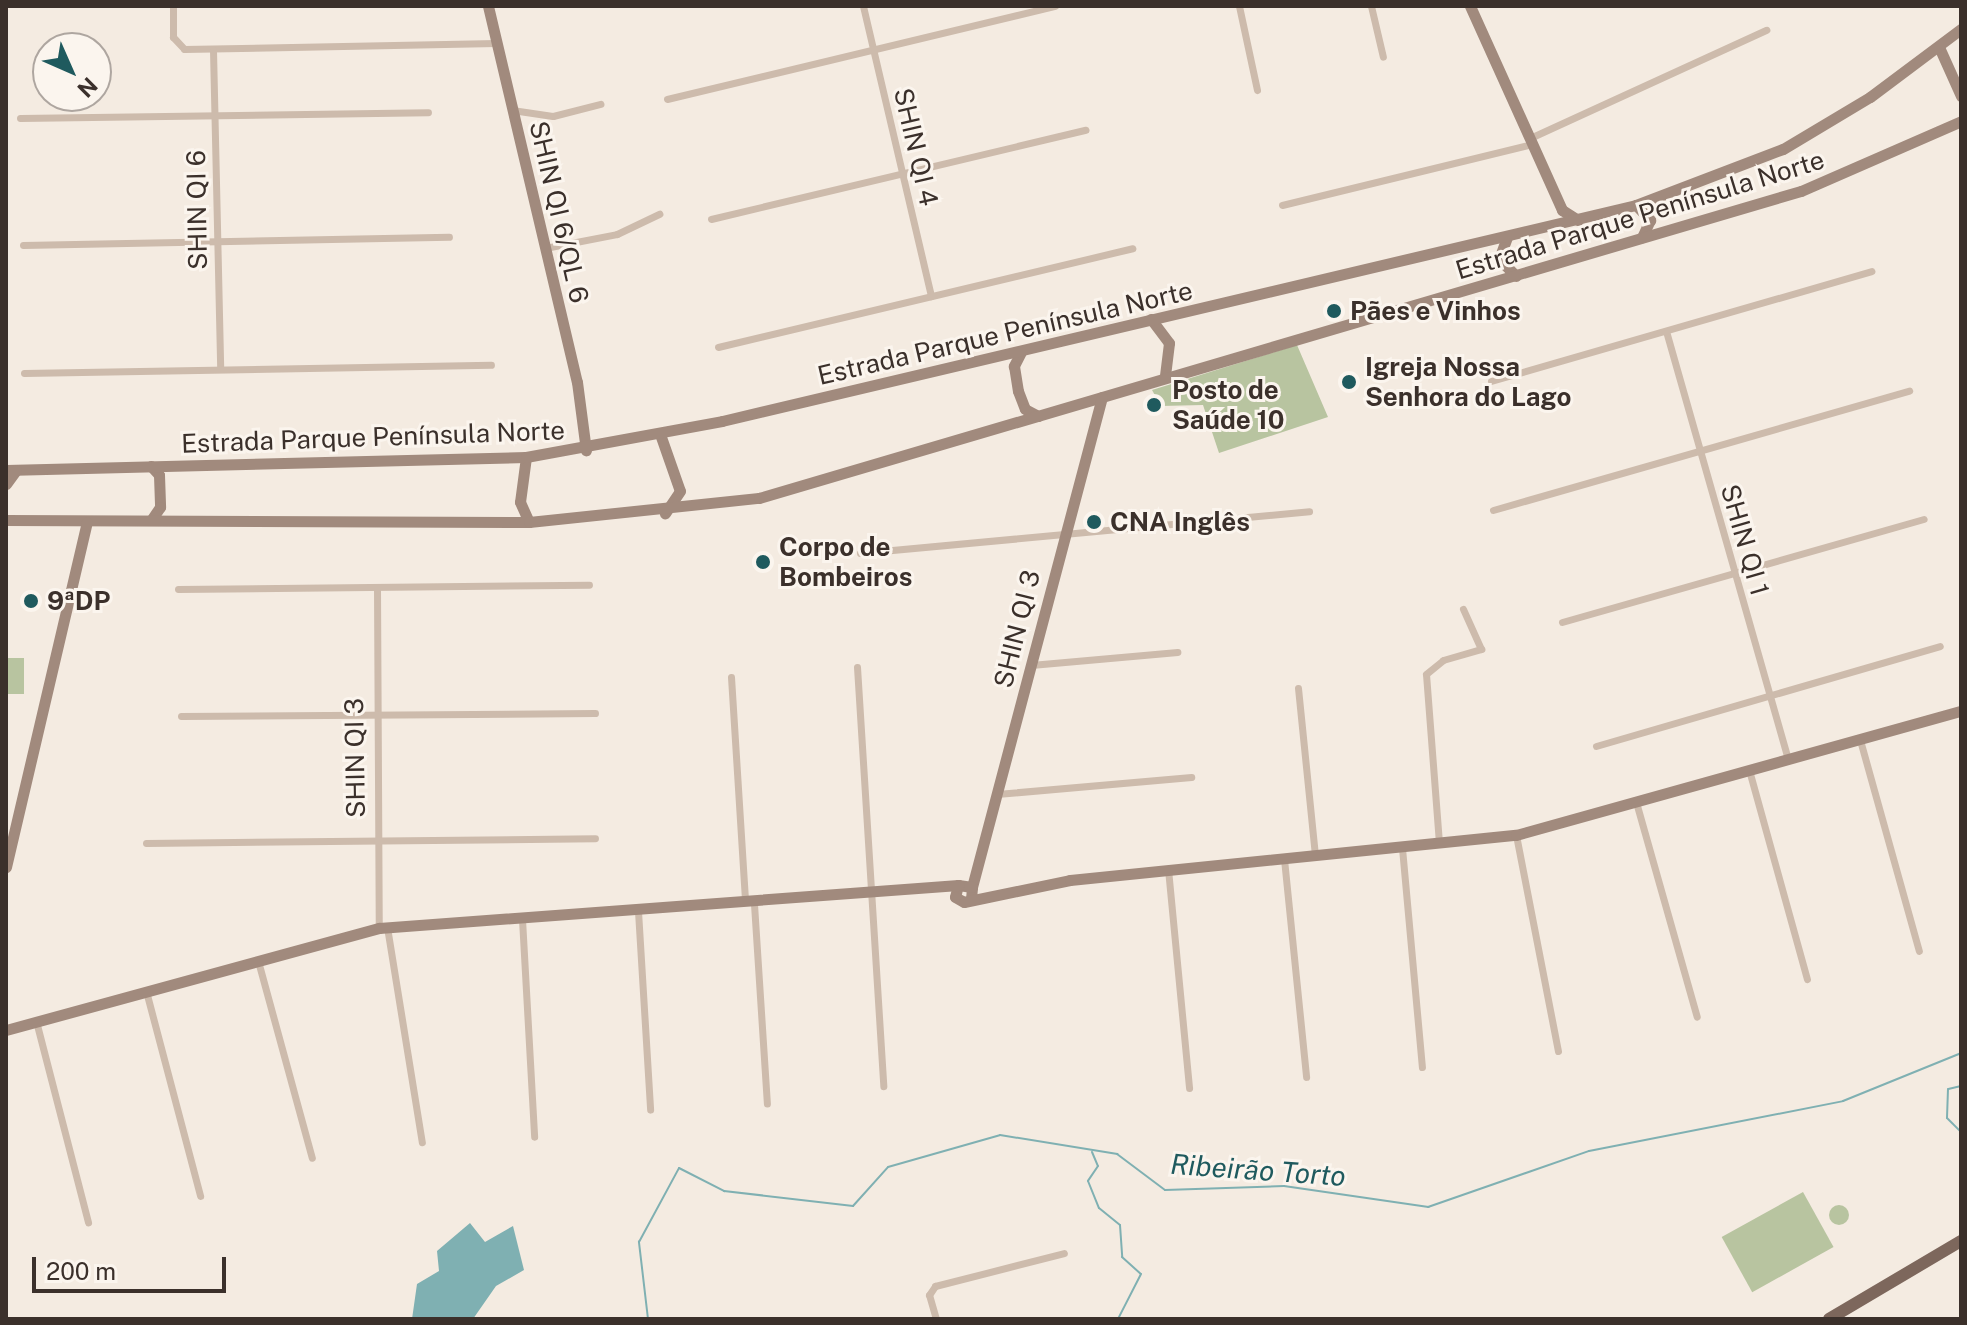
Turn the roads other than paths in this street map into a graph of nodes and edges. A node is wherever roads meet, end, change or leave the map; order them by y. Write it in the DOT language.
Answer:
graph roads {
  1 [pos="173,6"];
  2 [pos="488,6"];
  3 [pos="863,6"];
  4 [pos="1055,6"];
  5 [pos="1239,6"];
  6 [pos="1371,6"];
  7 [pos="1470,6"];
  8 [pos="1961,29"];
  9 [pos="1766,30"];
  10 [pos="496,43"];
  11 [pos="1939,47"];
  12 [pos="213,50"];
  13 [pos="873,50"];
  14 [pos="1383,57"];
  15 [pos="1257,90"];
  16 [pos="1961,96"];
  17 [pos="667,99"];
  18 [pos="600,104"];
  19 [pos="512,110"];
  20 [pos="428,112"];
  21 [pos="216,115"];
  22 [pos="20,118"];
  23 [pos="1959,123"];
  24 [pos="1086,130"];
  25 [pos="1531,141"];
  26 [pos="901,175"];
  27 [pos="1282,205"];
  28 [pos="1636,205"];
  29 [pos="1562,210"];
  30 [pos="659,214"];
  31 [pos="711,219"];
  32 [pos="1578,220"];
  33 [pos="1557,226"];
  34 [pos="449,237"];
  35 [pos="1507,237"];
  36 [pos="1641,237"];
  37 [pos="217,244"];
  38 [pos="23,245"];
  39 [pos="545,248"];
  40 [pos="1132,248"];
  41 [pos="1871,271"];
  42 [pos="1516,276"];
  43 [pos="931,296"];
  44 [pos="1151,319"];
  45 [pos="1666,331"];
  46 [pos="718,347"];
  47 [pos="1021,352"];
  48 [pos="491,365"];
  49 [pos="220,369"];
  50 [pos="24,373"];
  51 [pos="1165,377"];
  52 [pos="1491,381"];
  53 [pos="1909,391"];
  54 [pos="1102,397"];
  55 [pos="1086,401"];
  56 [pos="1038,416"];
  57 [pos="1094,418"];
  58 [pos="587,428"];
  59 [pos="660,434"];
  60 [pos="598,448"];
  61 [pos="586,450"];
  62 [pos="1700,451"];
  63 [pos="526,457"];
  64 [pos="151,466"];
  65 [pos="11,470"];
  66 [pos="6,484"];
  67 [pos="1493,510"];
  68 [pos="1309,511"];
  69 [pos="664,513"];
  70 [pos="9,517"];
  71 [pos="152,519"];
  72 [pos="1924,519"];
  73 [pos="83,522"];
  74 [pos="529,522"];
  75 [pos="1064,534"];
  76 [pos="860,553"];
  77 [pos="1734,573"];
  78 [pos="589,585"];
  79 [pos="377,588"];
  80 [pos="178,589"];
  81 [pos="1463,609"];
  82 [pos="1562,622"];
  83 [pos="1940,646"];
  84 [pos="1177,652"];
  85 [pos="1031,665"];
  86 [pos="857,667"];
  87 [pos="731,677"];
  88 [pos="1298,688"];
  89 [pos="1768,696"];
  90 [pos="1961,711"];
  91 [pos="595,713"];
  92 [pos="376,714"];
  93 [pos="181,716"];
  94 [pos="1860,740"];
  95 [pos="1596,746"];
  96 [pos="1788,759"];
  97 [pos="1749,770"];
  98 [pos="1191,777"];
  99 [pos="997,794"];
  100 [pos="1636,802"];
  101 [pos="1516,835"];
  102 [pos="595,838"];
  103 [pos="379,839"];
  104 [pos="146,843"];
  105 [pos="1439,843"];
  106 [pos="1402,848"];
  107 [pos="1315,855"];
  108 [pos="1284,859"];
  109 [pos="6,867"];
  110 [pos="1168,869"];
  111 [pos="965,890"];
  112 [pos="871,897"];
  113 [pos="750,904"];
  114 [pos="638,911"];
  115 [pos="522,919"];
  116 [pos="383,927"];
  117 [pos="1919,951"];
  118 [pos="258,961"];
  119 [pos="1807,979"];
  120 [pos="146,991"];
  121 [pos="1697,1017"];
  122 [pos="31,1023"];
  123 [pos="6,1027"];
  124 [pos="1558,1051"];
  125 [pos="1422,1067"];
  126 [pos="1306,1077"];
  127 [pos="883,1086"];
  128 [pos="1189,1088"];
  129 [pos="767,1104"];
  130 [pos="650,1110"];
  131 [pos="534,1137"];
  132 [pos="422,1142"];
  133 [pos="312,1158"];
  134 [pos="200,1196"];
  135 [pos="88,1222"];
  136 [pos="1961,1241"];
  137 [pos="1064,1253"];
  138 [pos="1864,1300"];
  139 [pos="936,1319"];
  140 [pos="1829,1319"];
  141 [pos="1841,1319"];
  1 -- 12 [label="street"];
  2 -- 10 [label="main road, SHIN QI 6/QL 6"];
  3 -- 13 [label="street, SHIN QI 4"];
  4 -- 13 [label="street"];
  5 -- 15 [label="street"];
  6 -- 14 [label="street"];
  7 -- 25 [label="main road"];
  8 -- 11 [label="main road, Estrada Parque Península Norte"];
  9 -- 25 [label="street"];
  10 -- 12 [label="street"];
  10 -- 19 [label="main road, SHIN QI 6/QL 6"];
  11 -- 16 [label="main road"];
  11 -- 28 [label="main road, Estrada Parque Península Norte"];
  12 -- 21 [label="street, SHIN QI 6"];
  13 -- 17 [label="street"];
  13 -- 26 [label="street, SHIN QI 4"];
  18 -- 19 [label="street"];
  19 -- 39 [label="main road, SHIN QI 6/QL 6"];
  20 -- 21 [label="street"];
  21 -- 22 [label="street"];
  21 -- 37 [label="street, SHIN QI 6"];
  23 -- 36 [label="main road, Estrada Parque Península Norte"];
  24 -- 26 [label="street"];
  25 -- 27 [label="street"];
  25 -- 29 [label="main road"];
  26 -- 31 [label="street"];
  26 -- 43 [label="street, SHIN QI 4"];
  28 -- 32 [label="main road, Estrada Parque Península Norte"];
  28 -- 36 [label="main road"];
  29 -- 32 [label="main road"];
  29 -- 33 [label="main road"];
  30 -- 39 [label="street"];
  32 -- 33 [label="main road, Estrada Parque Península Norte"];
  33 -- 35 [label="main road, Estrada Parque Península Norte"];
  34 -- 37 [label="street"];
  35 -- 42 [label="main road"];
  35 -- 44 [label="main road, Estrada Parque Península Norte"];
  36 -- 42 [label="main road, Estrada Parque Península Norte"];
  37 -- 38 [label="street"];
  37 -- 49 [label="street, SHIN QI 6"];
  39 -- 58 [label="main road, SHIN QI 6/QL 6"];
  40 -- 43 [label="street"];
  41 -- 45 [label="street"];
  42 -- 51 [label="main road, Estrada Parque Península Norte"];
  43 -- 46 [label="street"];
  44 -- 47 [label="main road, Estrada Parque Península Norte"];
  44 -- 51 [label="main road"];
  45 -- 52 [label="street"];
  45 -- 62 [label="street, SHIN QI 1"];
  47 -- 56 [label="main road"];
  47 -- 59 [label="main road, Estrada Parque Península Norte"];
  48 -- 49 [label="street"];
  49 -- 50 [label="street"];
  51 -- 54 [label="main road, Estrada Parque Península Norte"];
  53 -- 62 [label="street"];
  54 -- 55 [label="main road, Estrada Parque Península Norte"];
  54 -- 57 [label="main road, SHIN QI 3"];
  55 -- 56 [label="main road, Estrada Parque Península Norte"];
  55 -- 57 [label="main road"];
  56 -- 69 [label="main road, Estrada Parque Península Norte"];
  57 -- 75 [label="main road, SHIN QI 3"];
  58 -- 60 [label="main road, SHIN QI 6/QL 6"];
  58 -- 61 [label="main road, SHIN QI 6/QL 6"];
  59 -- 60 [label="main road, Estrada Parque Península Norte"];
  59 -- 69 [label="main road"];
  60 -- 61 [label="main road, Estrada Parque Península Norte"];
  61 -- 63 [label="main road, Estrada Parque Península Norte"];
  62 -- 67 [label="street"];
  62 -- 77 [label="street, SHIN QI 1"];
  63 -- 64 [label="main road, Estrada Parque Península Norte"];
  63 -- 74 [label="main road"];
  64 -- 65 [label="main road, Estrada Parque Península Norte"];
  64 -- 71 [label="main road"];
  65 -- 66 [label="main road"];
  68 -- 75 [label="street"];
  69 -- 74 [label="main road, Estrada Parque Península Norte"];
  70 -- 73 [label="main road, Estrada Parque Península Norte"];
  71 -- 73 [label="main road, Estrada Parque Península Norte"];
  71 -- 74 [label="main road, Estrada Parque Península Norte"];
  72 -- 77 [label="street"];
  73 -- 109 [label="main road"];
  75 -- 76 [label="street"];
  75 -- 85 [label="main road, SHIN QI 3"];
  77 -- 82 [label="street"];
  77 -- 89 [label="street, SHIN QI 1"];
  78 -- 79 [label="street"];
  79 -- 80 [label="street"];
  79 -- 92 [label="street, SHIN QI 3"];
  81 -- 105 [label="street"];
  83 -- 89 [label="street"];
  84 -- 85 [label="street"];
  85 -- 99 [label="main road, SHIN QI 3"];
  86 -- 112 [label="street"];
  87 -- 113 [label="street"];
  88 -- 107 [label="street"];
  89 -- 95 [label="street"];
  89 -- 96 [label="street, SHIN QI 1"];
  90 -- 94 [label="main road"];
  91 -- 92 [label="street"];
  92 -- 93 [label="street"];
  92 -- 103 [label="street, SHIN QI 3"];
  94 -- 96 [label="main road"];
  94 -- 117 [label="street"];
  96 -- 97 [label="main road"];
  97 -- 100 [label="main road"];
  97 -- 119 [label="street"];
  98 -- 99 [label="street"];
  99 -- 111 [label="main road, SHIN QI 3"];
  100 -- 101 [label="main road"];
  100 -- 121 [label="street"];
  101 -- 105 [label="main road"];
  101 -- 124 [label="street"];
  102 -- 103 [label="street"];
  103 -- 104 [label="street"];
  103 -- 116 [label="street, SHIN QI 3"];
  105 -- 106 [label="main road"];
  106 -- 107 [label="main road"];
  106 -- 125 [label="street"];
  107 -- 108 [label="main road"];
  108 -- 110 [label="main road"];
  108 -- 126 [label="street"];
  110 -- 111 [label="main road"];
  110 -- 128 [label="street"];
  111 -- 112 [label="main road"];
  112 -- 113 [label="main road"];
  112 -- 127 [label="street"];
  113 -- 114 [label="main road"];
  113 -- 129 [label="street"];
  114 -- 115 [label="main road"];
  114 -- 130 [label="street"];
  115 -- 116 [label="main road"];
  115 -- 131 [label="street"];
  116 -- 118 [label="main road"];
  116 -- 132 [label="street, SHIN QI 3"];
  118 -- 120 [label="main road"];
  118 -- 133 [label="street"];
  120 -- 122 [label="main road"];
  120 -- 134 [label="street"];
  122 -- 123 [label="main road"];
  122 -- 135 [label="street"];
  136 -- 138 [label="main road"];
  137 -- 139 [label="street"];
  138 -- 140 [label="main road"];
  138 -- 141 [label="main road"];
}
